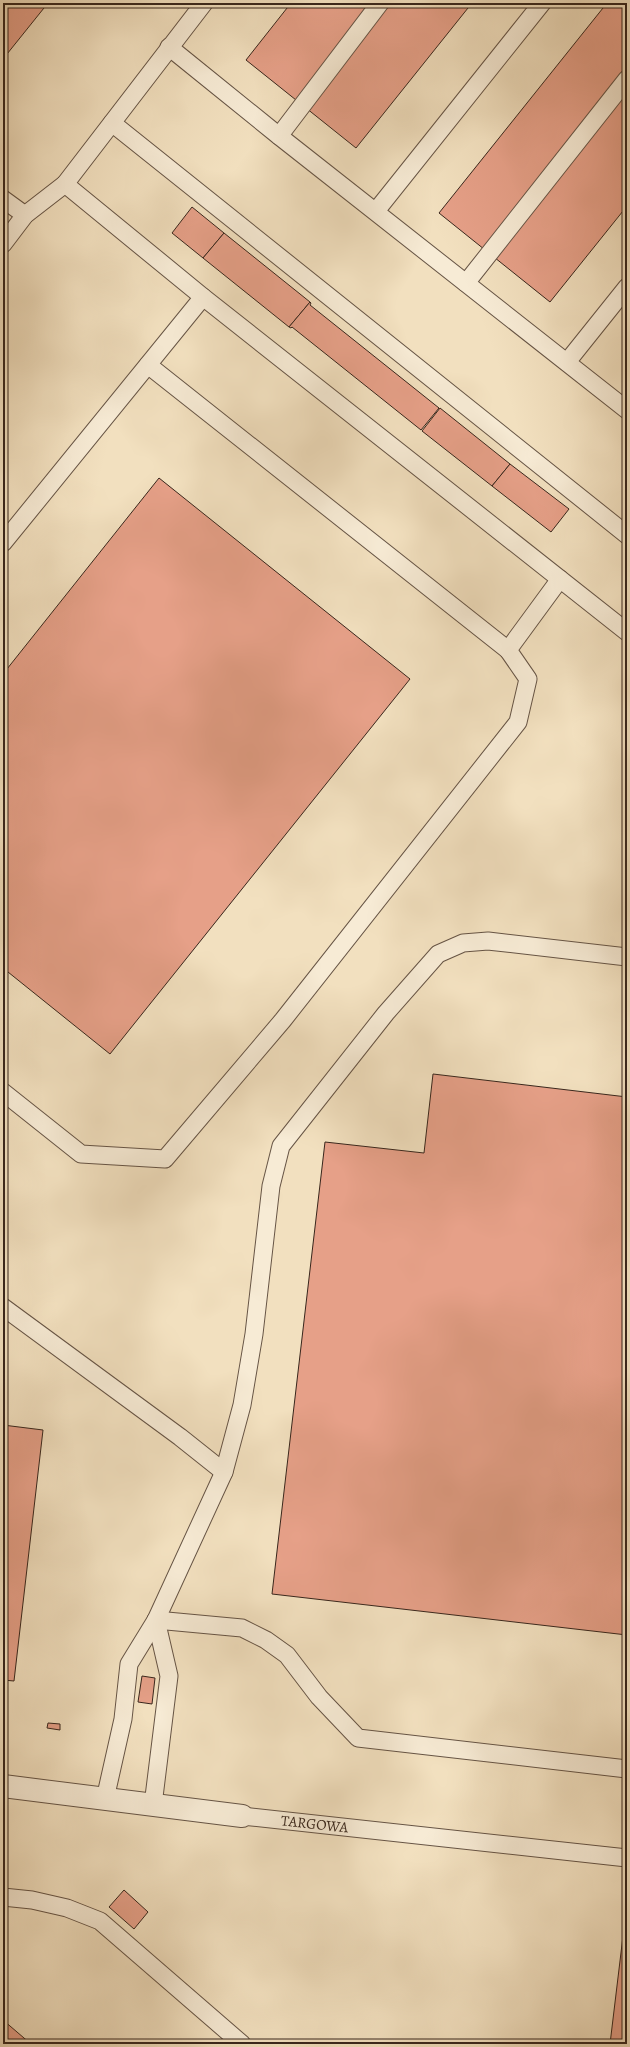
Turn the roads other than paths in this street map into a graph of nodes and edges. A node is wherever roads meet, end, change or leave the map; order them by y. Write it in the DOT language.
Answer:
graph roads {
  1 [pos="204,3"];
  2 [pos="380,3"];
  3 [pos="542,3"];
  4 [pos="169,47"];
  5 [pos="627,79"];
  6 [pos="112,123"];
  7 [pos="279,136"];
  8 [pos="65,184"];
  9 [pos="3,199"];
  10 [pos="376,212"];
  11 [pos="25,215"];
  12 [pos="3,244"];
  13 [pos="466,283"];
  14 [pos="627,287"];
  15 [pos="203,297"];
  16 [pos="567,362"];
  17 [pos="148,365"];
  18 [pos="627,410"];
  19 [pos="627,535"];
  20 [pos="3,543"];
  21 [pos="560,579"];
  22 [pos="627,632"];
  23 [pos="508,650"];
  24 [pos="627,957"];
  25 [pos="3,1092"];
  26 [pos="3,1306"];
  27 [pos="224,1472"];
  28 [pos="156,1620"];
  29 [pos="627,1768"];
  30 [pos="3,1786"];
  31 [pos="105,1799"];
  32 [pos="153,1805"];
  33 [pos="242,1816"];
  34 [pos="627,1858"];
  35 [pos="3,1897"];
  36 [pos="242,2044"];
  1 -- 4 [label="lane"];
  2 -- 7 [label="lane"];
  3 -- 10 [label="lane"];
  4 -- 6 [label="lane"];
  4 -- 7 [label="lane"];
  5 -- 13 [label="lane"];
  6 -- 8 [label="lane"];
  6 -- 19 [label="lane"];
  7 -- 10 [label="lane"];
  8 -- 11 [label="lane"];
  8 -- 15 [label="lane"];
  9 -- 11 [label="lane"];
  10 -- 13 [label="lane"];
  11 -- 12 [label="lane"];
  13 -- 16 [label="lane"];
  14 -- 16 [label="lane"];
  15 -- 17 [label="lane"];
  15 -- 21 [label="lane"];
  16 -- 18 [label="lane"];
  17 -- 20 [label="lane"];
  17 -- 23 [label="lane"];
  21 -- 22 [label="lane"];
  21 -- 23 [label="lane"];
  23 -- 25 [label="lane"];
  24 -- 27 [label="lane"];
  26 -- 27 [label="lane"];
  27 -- 28 [label="lane"];
  28 -- 29 [label="lane"];
  28 -- 31 [label="lane"];
  28 -- 32 [label="lane"];
  30 -- 31 [label="street, TARGOWA"];
  31 -- 32 [label="street, TARGOWA"];
  32 -- 33 [label="street, TARGOWA"];
  33 -- 34 [label="lane, TARGOWA"];
  35 -- 36 [label="lane"];
}
